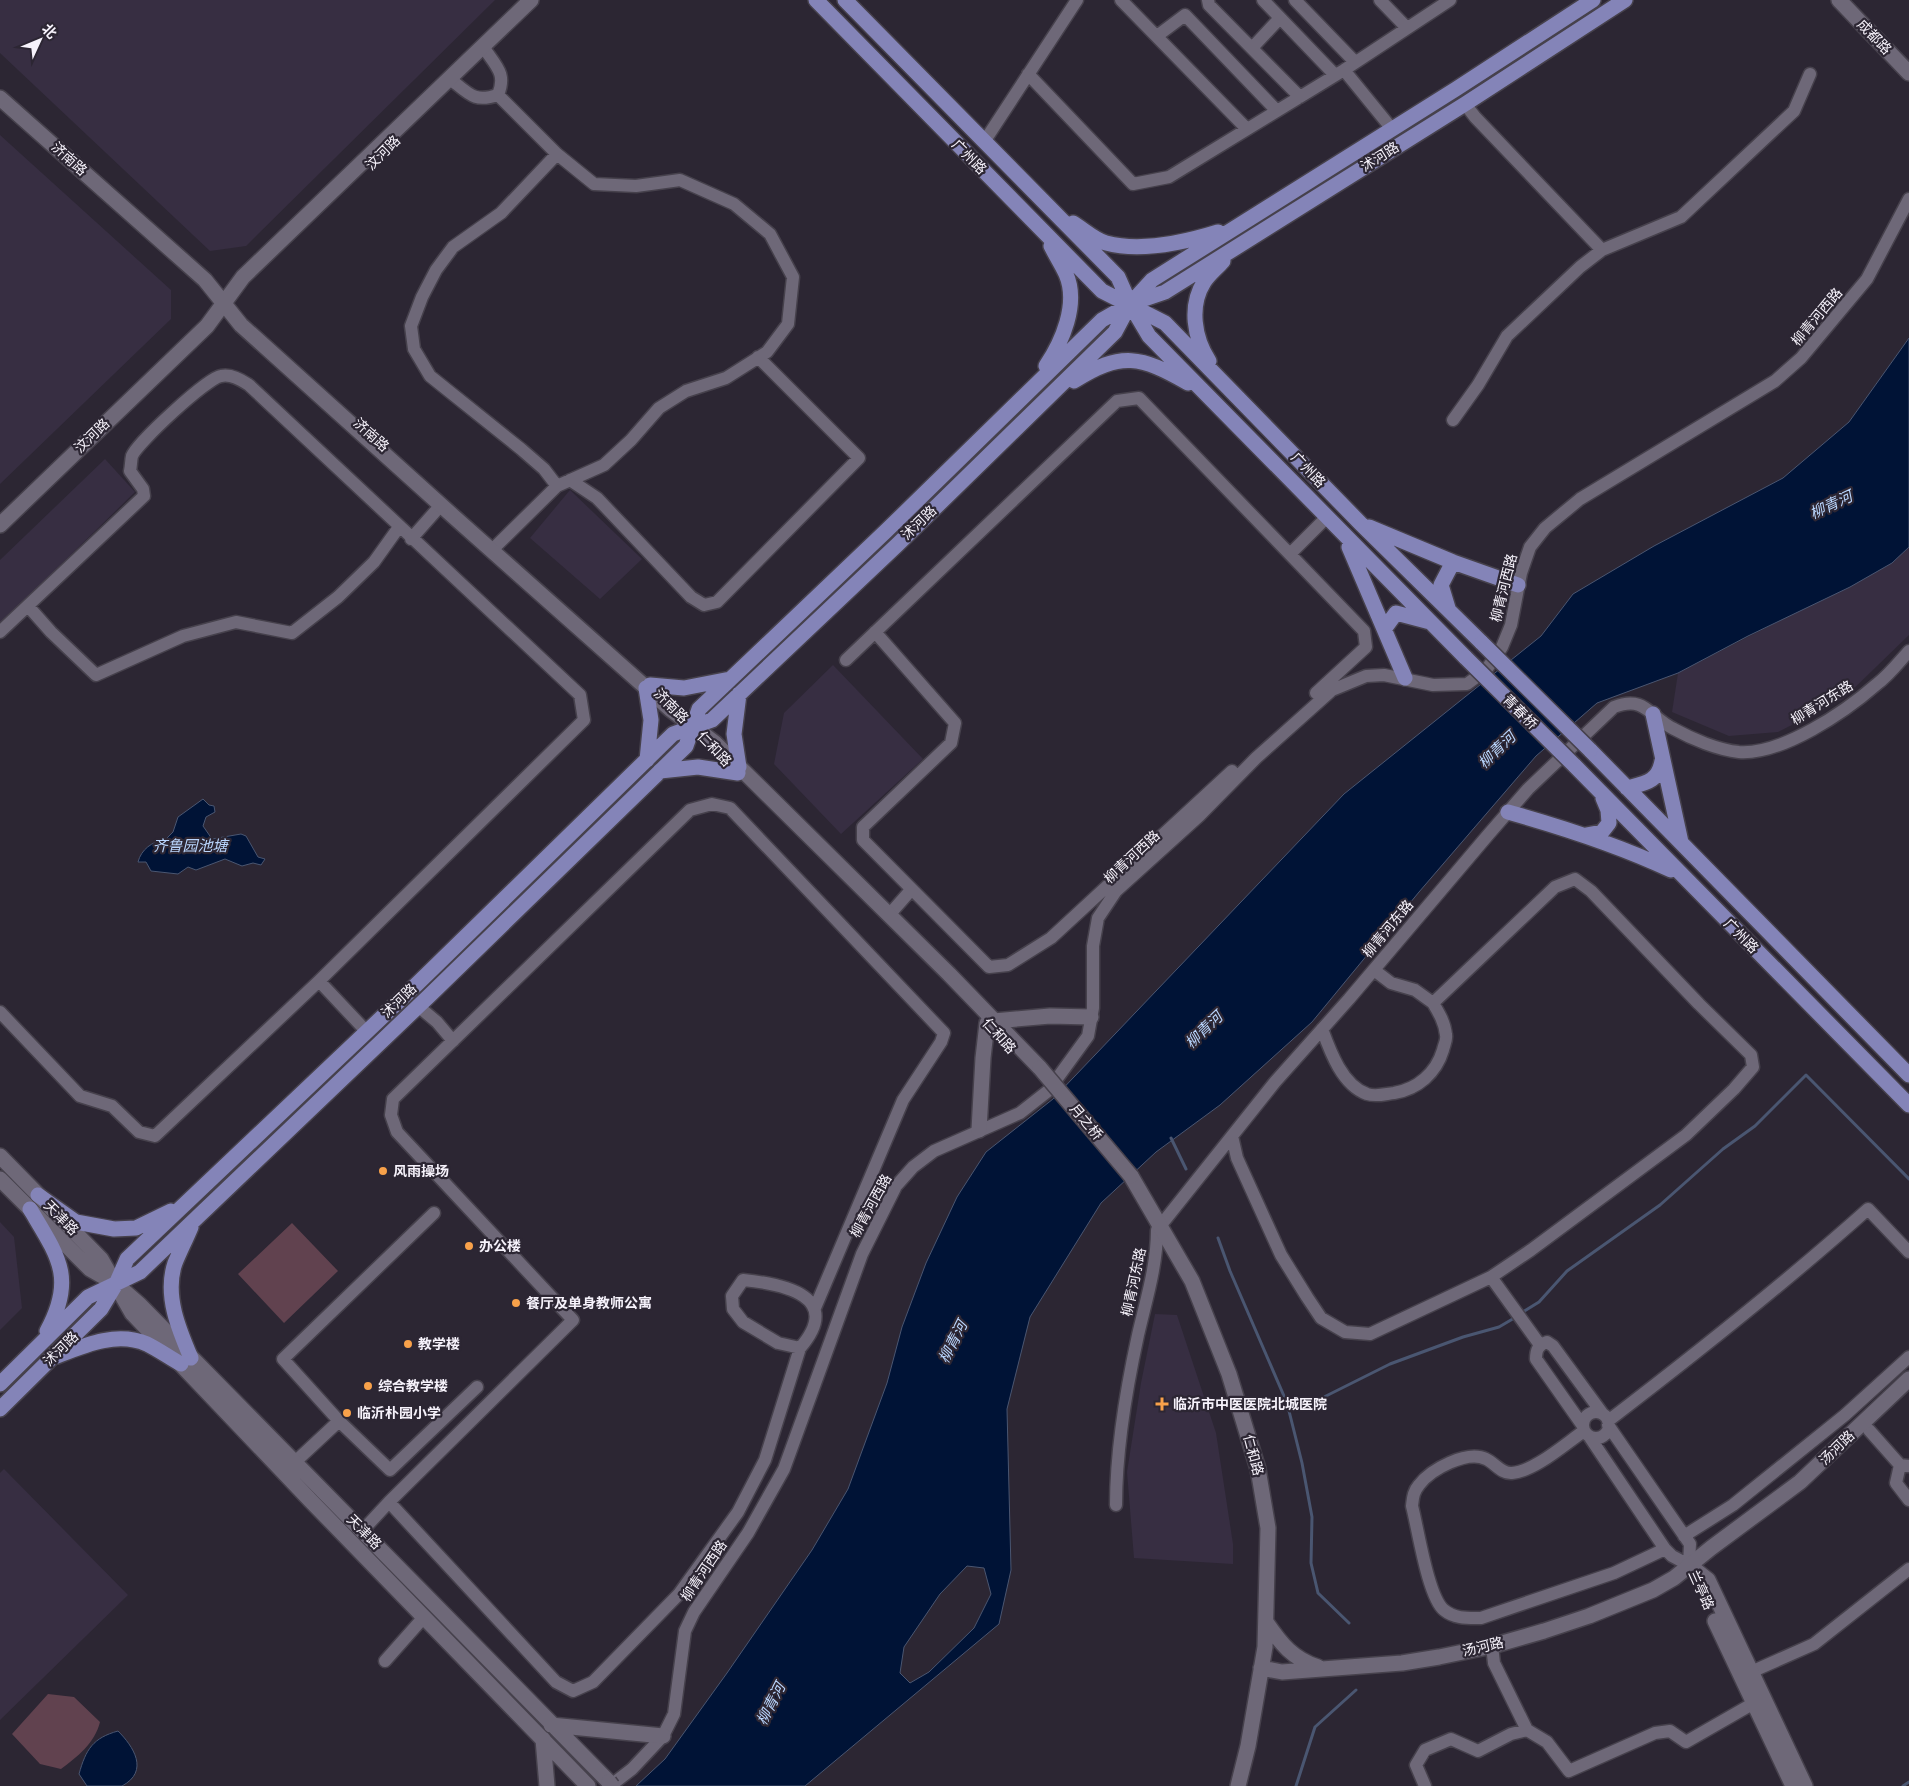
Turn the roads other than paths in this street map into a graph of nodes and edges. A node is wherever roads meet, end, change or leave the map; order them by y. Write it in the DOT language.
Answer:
graph roads {
  1 [pos="531,0"];
  2 [pos="539,0"];
  3 [pos="816,0"];
  4 [pos="845,0"];
  5 [pos="1077,0"];
  6 [pos="1121,0"];
  7 [pos="1208,0"];
  8 [pos="1262,0"];
  9 [pos="1295,0"];
  10 [pos="1380,0"];
  11 [pos="1450,0"];
  12 [pos="1593,0"];
  13 [pos="1625,0"];
  14 [pos="1839,0"];
  15 [pos="1849,0"];
  16 [pos="1280,18"];
  17 [pos="1407,28"];
  18 [pos="1157,36"];
  19 [pos="1252,48"];
  20 [pos="486,51"];
  21 [pos="1909,61"];
  22 [pos="1355,62"];
  23 [pos="1340,72"];
  24 [pos="1909,73"];
  25 [pos="1028,74"];
  26 [pos="1810,74"];
  27 [pos="454,82"];
  28 [pos="498,95"];
  29 [pos="1300,97"];
  30 [pos="0,98"];
  31 [pos="0,104"];
  32 [pos="1465,104"];
  33 [pos="1277,111"];
  34 [pos="1247,129"];
  35 [pos="1392,129"];
  36 [pos="984,142"];
  37 [pos="557,154"];
  38 [pos="1909,199"];
  39 [pos="1055,212"];
  40 [pos="1236,226"];
  41 [pos="1042,230"];
  42 [pos="1239,245"];
  43 [pos="1602,250"];
  44 [pos="223,303"];
  45 [pos="1130,304"];
  46 [pos="758,357"];
  47 [pos="1223,383"];
  48 [pos="1032,388"];
  49 [pos="1203,392"];
  50 [pos="1047,398"];
  51 [pos="1453,420"];
  52 [pos="570,480"];
  53 [pos="557,486"];
  54 [pos="441,505"];
  55 [pos="0,516"];
  56 [pos="1326,518"];
  57 [pos="1361,524"];
  58 [pos="0,525"];
  59 [pos="399,527"];
  60 [pos="1346,538"];
  61 [pos="411,539"];
  62 [pos="495,547"];
  63 [pos="1290,554"];
  64 [pos="1453,562"];
  65 [pos="1518,585"];
  66 [pos="28,606"];
  67 [pos="1448,610"];
  68 [pos="1430,623"];
  69 [pos="1385,628"];
  70 [pos="0,632"];
  71 [pos="875,632"];
  72 [pos="1482,643"];
  73 [pos="1909,651"];
  74 [pos="1466,658"];
  75 [pos="846,660"];
  76 [pos="1405,678"];
  77 [pos="730,679"];
  78 [pos="648,686"];
  79 [pos="740,694"];
  80 [pos="1653,714"];
  81 [pos="692,727"];
  82 [pos="1590,750"];
  83 [pos="647,760"];
  84 [pos="1662,761"];
  85 [pos="1574,765"];
  86 [pos="739,770"];
  87 [pos="660,771"];
  88 [pos="1627,788"];
  89 [pos="1602,794"];
  90 [pos="1508,812"];
  91 [pos="1586,835"];
  92 [pos="1681,844"];
  93 [pos="1681,875"];
  94 [pos="911,890"];
  95 [pos="889,915"];
  96 [pos="1374,970"];
  97 [pos="319,981"];
  98 [pos="1433,1003"];
  99 [pos="418,1006"];
  100 [pos="0,1012"];
  101 [pos="1091,1017"];
  102 [pos="991,1022"];
  103 [pos="1322,1029"];
  104 [pos="367,1032"];
  105 [pos="452,1041"];
  106 [pos="1037,1072"];
  107 [pos="1909,1075"];
  108 [pos="1909,1105"];
  109 [pos="979,1130"];
  110 [pos="1232,1136"];
  111 [pos="0,1156"];
  112 [pos="0,1179"];
  113 [pos="1129,1179"];
  114 [pos="38,1195"];
  115 [pos="184,1206"];
  116 [pos="30,1209"];
  117 [pos="434,1213"];
  118 [pos="195,1219"];
  119 [pos="1159,1229"];
  120 [pos="1909,1252"];
  121 [pos="1491,1277"];
  122 [pos="116,1284"];
  123 [pos="815,1308"];
  124 [pos="813,1328"];
  125 [pos="834,1336"];
  126 [pos="1540,1344"];
  127 [pos="38,1347"];
  128 [pos="800,1348"];
  129 [pos="1909,1357"];
  130 [pos="51,1358"];
  131 [pos="186,1361"];
  132 [pos="1909,1379"];
  133 [pos="0,1384"];
  134 [pos="478,1387"];
  135 [pos="1909,1392"];
  136 [pos="0,1409"];
  137 [pos="1606,1420"];
  138 [pos="339,1421"];
  139 [pos="1869,1430"];
  140 [pos="1585,1431"];
  141 [pos="295,1462"];
  142 [pos="1904,1466"];
  143 [pos="1909,1500"];
  144 [pos="389,1502"];
  145 [pos="1116,1505"];
  146 [pos="363,1530"];
  147 [pos="1684,1536"];
  148 [pos="1665,1549"];
  149 [pos="1690,1565"];
  150 [pos="1909,1569"];
  151 [pos="424,1618"];
  152 [pos="1266,1622"];
  153 [pos="1492,1646"];
  154 [pos="385,1661"];
  155 [pos="1261,1668"];
  156 [pos="1322,1669"];
  157 [pos="1751,1672"];
  158 [pos="1754,1703"];
  159 [pos="551,1725"];
  160 [pos="1527,1730"];
  161 [pos="663,1736"];
  162 [pos="543,1739"];
  163 [pos="610,1785"];
  164 [pos="548,1786"];
  165 [pos="588,1786"];
  166 [pos="1238,1786"];
  167 [pos="1244,1786"];
  168 [pos="1425,1786"];
  169 [pos="1793,1786"];
  170 [pos="1805,1786"];
  1 -- 44 [label="street, 汶河路"];
  2 -- 20 [label="street, 汶河路"];
  3 -- 41 [label="main road, 广州路"];
  4 -- 36 [label="main road, 广州路"];
  5 -- 25 [label="street"];
  6 -- 18 [label="street"];
  7 -- 19 [label="street"];
  8 -- 16 [label="street"];
  9 -- 22 [label="street"];
  10 -- 17 [label="street"];
  11 -- 17 [label="street"];
  12 -- 35 [label="main road, 沭河路"];
  13 -- 32 [label="main road, 沭河路"];
  14 -- 24 [label="street, 成都路"];
  15 -- 21 [label="street, 成都路"];
  16 -- 19 [label="street"];
  16 -- 23 [label="street"];
  17 -- 22 [label="street"];
  18 -- 33 [label="street"];
  18 -- 34 [label="street"];
  19 -- 29 [label="street"];
  20 -- 27 [label="street, 汶河路"];
  20 -- 28 [label="street"];
  22 -- 23 [label="street"];
  23 -- 29 [label="street"];
  23 -- 35 [label="street"];
  25 -- 34 [label="street"];
  25 -- 36 [label="street"];
  26 -- 43 [label="street"];
  27 -- 28 [label="street"];
  27 -- 44 [label="street, 汶河路"];
  28 -- 37 [label="street"];
  29 -- 33 [label="street"];
  30 -- 44 [label="street, 济南路"];
  31 -- 44 [label="street, 济南路"];
  32 -- 42 [label="main road, 沭河路"];
  32 -- 43 [label="street"];
  33 -- 34 [label="street"];
  35 -- 40 [label="main road, 沭河路"];
  36 -- 39 [label="main road, 广州路"];
  37 -- 46 [label="street"];
  37 -- 53 [label="street"];
  38 -- 65 [label="street, 柳青河西路"];
  39 -- 40 [label="main road"];
  39 -- 45 [label="main road, 广州路"];
  40 -- 45 [label="main road, 沭河路"];
  41 -- 45 [label="main road, 广州路"];
  41 -- 48 [label="main road"];
  42 -- 45 [label="main road, 沭河路"];
  42 -- 47 [label="main road"];
  43 -- 51 [label="street"];
  44 -- 54 [label="street, 济南路"];
  44 -- 55 [label="street, 汶河路"];
  44 -- 58 [label="street, 汶河路"];
  44 -- 62 [label="street, 济南路"];
  45 -- 47 [label="main road, 广州路"];
  45 -- 48 [label="main road, 沭河路"];
  45 -- 49 [label="main road, 广州路"];
  45 -- 50 [label="main road, 沭河路"];
  46 -- 52 [label="street"];
  46 -- 52 [label="street"];
  47 -- 57 [label="main road, 广州路"];
  48 -- 77 [label="main road, 沭河路"];
  49 -- 50 [label="main road"];
  49 -- 56 [label="main road, 广州路"];
  50 -- 79 [label="main road, 沭河路"];
  52 -- 53 [label="street"];
  53 -- 62 [label="street"];
  54 -- 61 [label="street"];
  54 -- 78 [label="street, 济南路"];
  56 -- 60 [label="main road, 广州路"];
  56 -- 63 [label="street"];
  57 -- 64 [label="main road"];
  57 -- 67 [label="main road, 广州路"];
  59 -- 61 [label="street"];
  59 -- 66 [label="street"];
  59 -- 66 [label="street"];
  60 -- 68 [label="main road, 广州路"];
  60 -- 69 [label="main road"];
  61 -- 97 [label="street"];
  62 -- 78 [label="street, 济南路"];
  63 -- 71 [label="street"];
  63 -- 94 [label="street"];
  64 -- 65 [label="main road"];
  64 -- 67 [label="main road"];
  65 -- 76 [label="street, 柳青河西路"];
  66 -- 70 [label="street"];
  67 -- 72 [label="main road, 广州路"];
  68 -- 69 [label="main road"];
  68 -- 74 [label="main road, 广州路"];
  69 -- 76 [label="main road"];
  71 -- 75 [label="street"];
  71 -- 94 [label="street"];
  72 -- 82 [label="main road, 青春桥, bridge"];
  73 -- 80 [label="street, 柳青河东路"];
  74 -- 85 [label="main road, 青春桥, bridge"];
  76 -- 101 [label="street, 柳青河西路"];
  77 -- 78 [label="main road"];
  77 -- 81 [label="main road, 沭河路"];
  78 -- 81 [label="street, 济南路"];
  78 -- 83 [label="main road"];
  79 -- 81 [label="main road, 沭河路"];
  79 -- 86 [label="main road"];
  80 -- 84 [label="main road"];
  80 -- 90 [label="street, 柳青河东路"];
  81 -- 83 [label="main road, 沭河路"];
  81 -- 86 [label="street, 仁和路"];
  81 -- 87 [label="main road, 沭河路"];
  82 -- 88 [label="main road, 广州路"];
  83 -- 104 [label="main road, 沭河路"];
  84 -- 88 [label="main road"];
  84 -- 92 [label="main road"];
  85 -- 89 [label="main road, 广州路"];
  86 -- 87 [label="main road"];
  86 -- 95 [label="street, 仁和路"];
  86 -- 102 [label="street, 仁和路"];
  87 -- 99 [label="main road, 沭河路"];
  88 -- 92 [label="main road, 广州路"];
  89 -- 91 [label="main road"];
  89 -- 93 [label="main road, 广州路"];
  90 -- 91 [label="main road"];
  90 -- 96 [label="street, 柳青河东路"];
  91 -- 93 [label="main road"];
  92 -- 107 [label="main road, 广州路"];
  93 -- 108 [label="main road, 广州路"];
  94 -- 95 [label="street"];
  95 -- 102 [label="street, 仁和路"];
  96 -- 98 [label="street"];
  96 -- 103 [label="street, 柳青河东路"];
  97 -- 100 [label="street"];
  97 -- 104 [label="street"];
  98 -- 103 [label="street"];
  98 -- 121 [label="street"];
  99 -- 105 [label="street"];
  99 -- 118 [label="main road, 沭河路"];
  101 -- 102 [label="street"];
  101 -- 109 [label="street, 柳青河西路"];
  102 -- 106 [label="street, 仁和路"];
  102 -- 109 [label="street"];
  103 -- 110 [label="street, 柳青河东路"];
  104 -- 115 [label="main road, 沭河路"];
  105 -- 123 [label="street"];
  105 -- 144 [label="street"];
  106 -- 113 [label="street, 月之桥"];
  109 -- 125 [label="street, 柳青河西路"];
  110 -- 119 [label="street, 柳青河东路"];
  110 -- 121 [label="street"];
  111 -- 114 [label="street, 天津路"];
  112 -- 116 [label="street, 天津路"];
  113 -- 119 [label="street, 仁和路"];
  114 -- 115 [label="main road"];
  114 -- 122 [label="street, 天津路"];
  115 -- 122 [label="main road, 沭河路"];
  116 -- 122 [label="street, 天津路"];
  116 -- 127 [label="main road"];
  117 -- 138 [label="street"];
  118 -- 122 [label="main road, 沭河路"];
  118 -- 131 [label="main road"];
  119 -- 145 [label="street, 柳青河东路"];
  119 -- 152 [label="street, 仁和路"];
  119 -- 155 [label="street, 仁和路"];
  120 -- 137 [label="street"];
  121 -- 126 [label="street"];
  122 -- 127 [label="main road, 沭河路"];
  122 -- 130 [label="main road, 沭河路"];
  122 -- 131 [label="street, 天津路"];
  123 -- 124 [label="street"];
  123 -- 128 [label="street"];
  124 -- 125 [label="street"];
  124 -- 128 [label="street"];
  125 -- 161 [label="street, 柳青河西路"];
  126 -- 137 [label="street"];
  126 -- 140 [label="street"];
  127 -- 133 [label="main road, 沭河路"];
  128 -- 144 [label="street"];
  129 -- 147 [label="street"];
  130 -- 131 [label="main road"];
  130 -- 136 [label="main road, 沭河路"];
  131 -- 141 [label="street, 天津路"];
  131 -- 151 [label="street, 天津路"];
  132 -- 149 [label="street, 汤河路"];
  134 -- 138 [label="street"];
  135 -- 139 [label="street, 汤河路"];
  137 -- 140 [label="street"];
  137 -- 140 [label="street"];
  137 -- 147 [label="street"];
  138 -- 141 [label="street"];
  139 -- 142 [label="street"];
  139 -- 149 [label="street, 汤河路"];
  140 -- 148 [label="street"];
  140 -- 148 [label="street"];
  141 -- 146 [label="street, 天津路"];
  142 -- 143 [label="street"];
  144 -- 146 [label="street"];
  146 -- 159 [label="street, 天津路"];
  147 -- 149 [label="street"];
  148 -- 149 [label="street"];
  149 -- 153 [label="street, 汤河路"];
  149 -- 157 [label="street, 兰亭路"];
  149 -- 158 [label="street, 兰亭路"];
  150 -- 157 [label="street"];
  151 -- 154 [label="street"];
  151 -- 162 [label="street, 天津路"];
  152 -- 155 [label="street, 仁和路"];
  152 -- 156 [label="street"];
  153 -- 156 [label="street, 汤河路"];
  153 -- 160 [label="street"];
  155 -- 156 [label="street, 汤河路"];
  155 -- 166 [label="street, 仁和路"];
  155 -- 167 [label="street, 仁和路"];
  157 -- 170 [label="street, 兰亭路"];
  158 -- 160 [label="street"];
  158 -- 169 [label="street, 兰亭路"];
  159 -- 161 [label="street"];
  159 -- 163 [label="street, 天津路"];
  160 -- 168 [label="street"];
  161 -- 163 [label="street, 柳青河西路"];
  162 -- 164 [label="street"];
  162 -- 165 [label="street, 天津路"];
}
